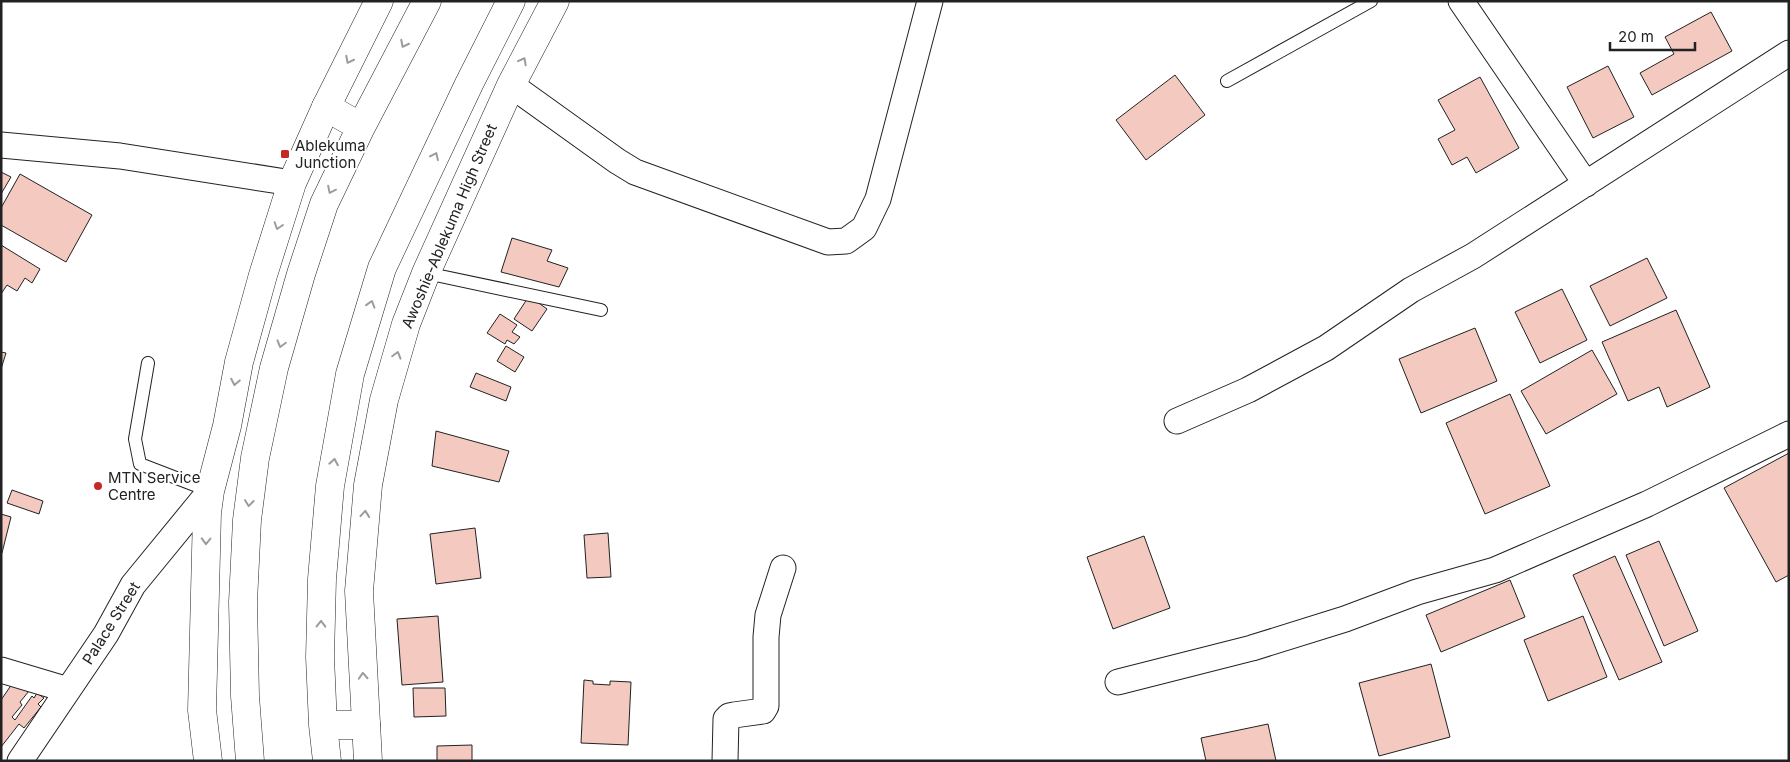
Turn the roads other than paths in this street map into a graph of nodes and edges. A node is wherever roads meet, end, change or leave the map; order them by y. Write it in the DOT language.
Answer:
graph roads {
  1 [pos="379,1"];
  2 [pos="427,1"];
  3 [pos="511,1"];
  4 [pos="555,1"];
  5 [pos="930,1"];
  6 [pos="1371,1"];
  7 [pos="1461,1"];
  8 [pos="1789,53"];
  9 [pos="1226,81"];
  10 [pos="511,85"];
  11 [pos="326,107"];
  12 [pos="362,127"];
  13 [pos="1,145"];
  14 [pos="292,183"];
  15 [pos="1586,184"];
  16 [pos="426,273"];
  17 [pos="601,310"];
  18 [pos="148,363"];
  19 [pos="1177,421"];
  20 [pos="1789,434"];
  21 [pos="210,491"];
  22 [pos="783,568"];
  23 [pos="1,670"];
  24 [pos="1118,682"];
  25 [pos="68,690"];
  26 [pos="323,725"];
  27 [pos="366,725"];
  28 [pos="20,761"];
  29 [pos="208,761"];
  30 [pos="250,761"];
  31 [pos="327,761"];
  32 [pos="368,761"];
  33 [pos="725,761"];
  1 -- 11 [label="main road, one-way"];
  2 -- 12 [label="main road, one-way"];
  26 -- 3 [label="main road, one-way"];
  10 -- 4 [label="main road, Awoshie-Ablekuma High Street, one-way"];
  5 -- 10 [label="street"];
  6 -- 9 [label="lane"];
  7 -- 15 [label="street"];
  8 -- 15 [label="street"];
  10 -- 16 [label="main road, Awoshie-Ablekuma High Street"];
  11 -- 12 [label="main road"];
  11 -- 14 [label="main road"];
  12 -- 30 [label="main road, one-way"];
  13 -- 14 [label="street"];
  14 -- 21 [label="main road, one-way"];
  15 -- 19 [label="street"];
  16 -- 17 [label="lane"];
  27 -- 16 [label="main road, Awoshie-Ablekuma High Street, one-way"];
  18 -- 21 [label="lane"];
  20 -- 24 [label="street"];
  21 -- 25 [label="street, Palace Street"];
  21 -- 29 [label="main road, one-way"];
  22 -- 33 [label="street"];
  23 -- 25 [label="street"];
  25 -- 28 [label="street, Palace Street"];
  26 -- 27 [label="main road"];
  26 -- 31 [label="main road"];
  27 -- 32 [label="main road, Awoshie-Ablekuma High Street"];
}
